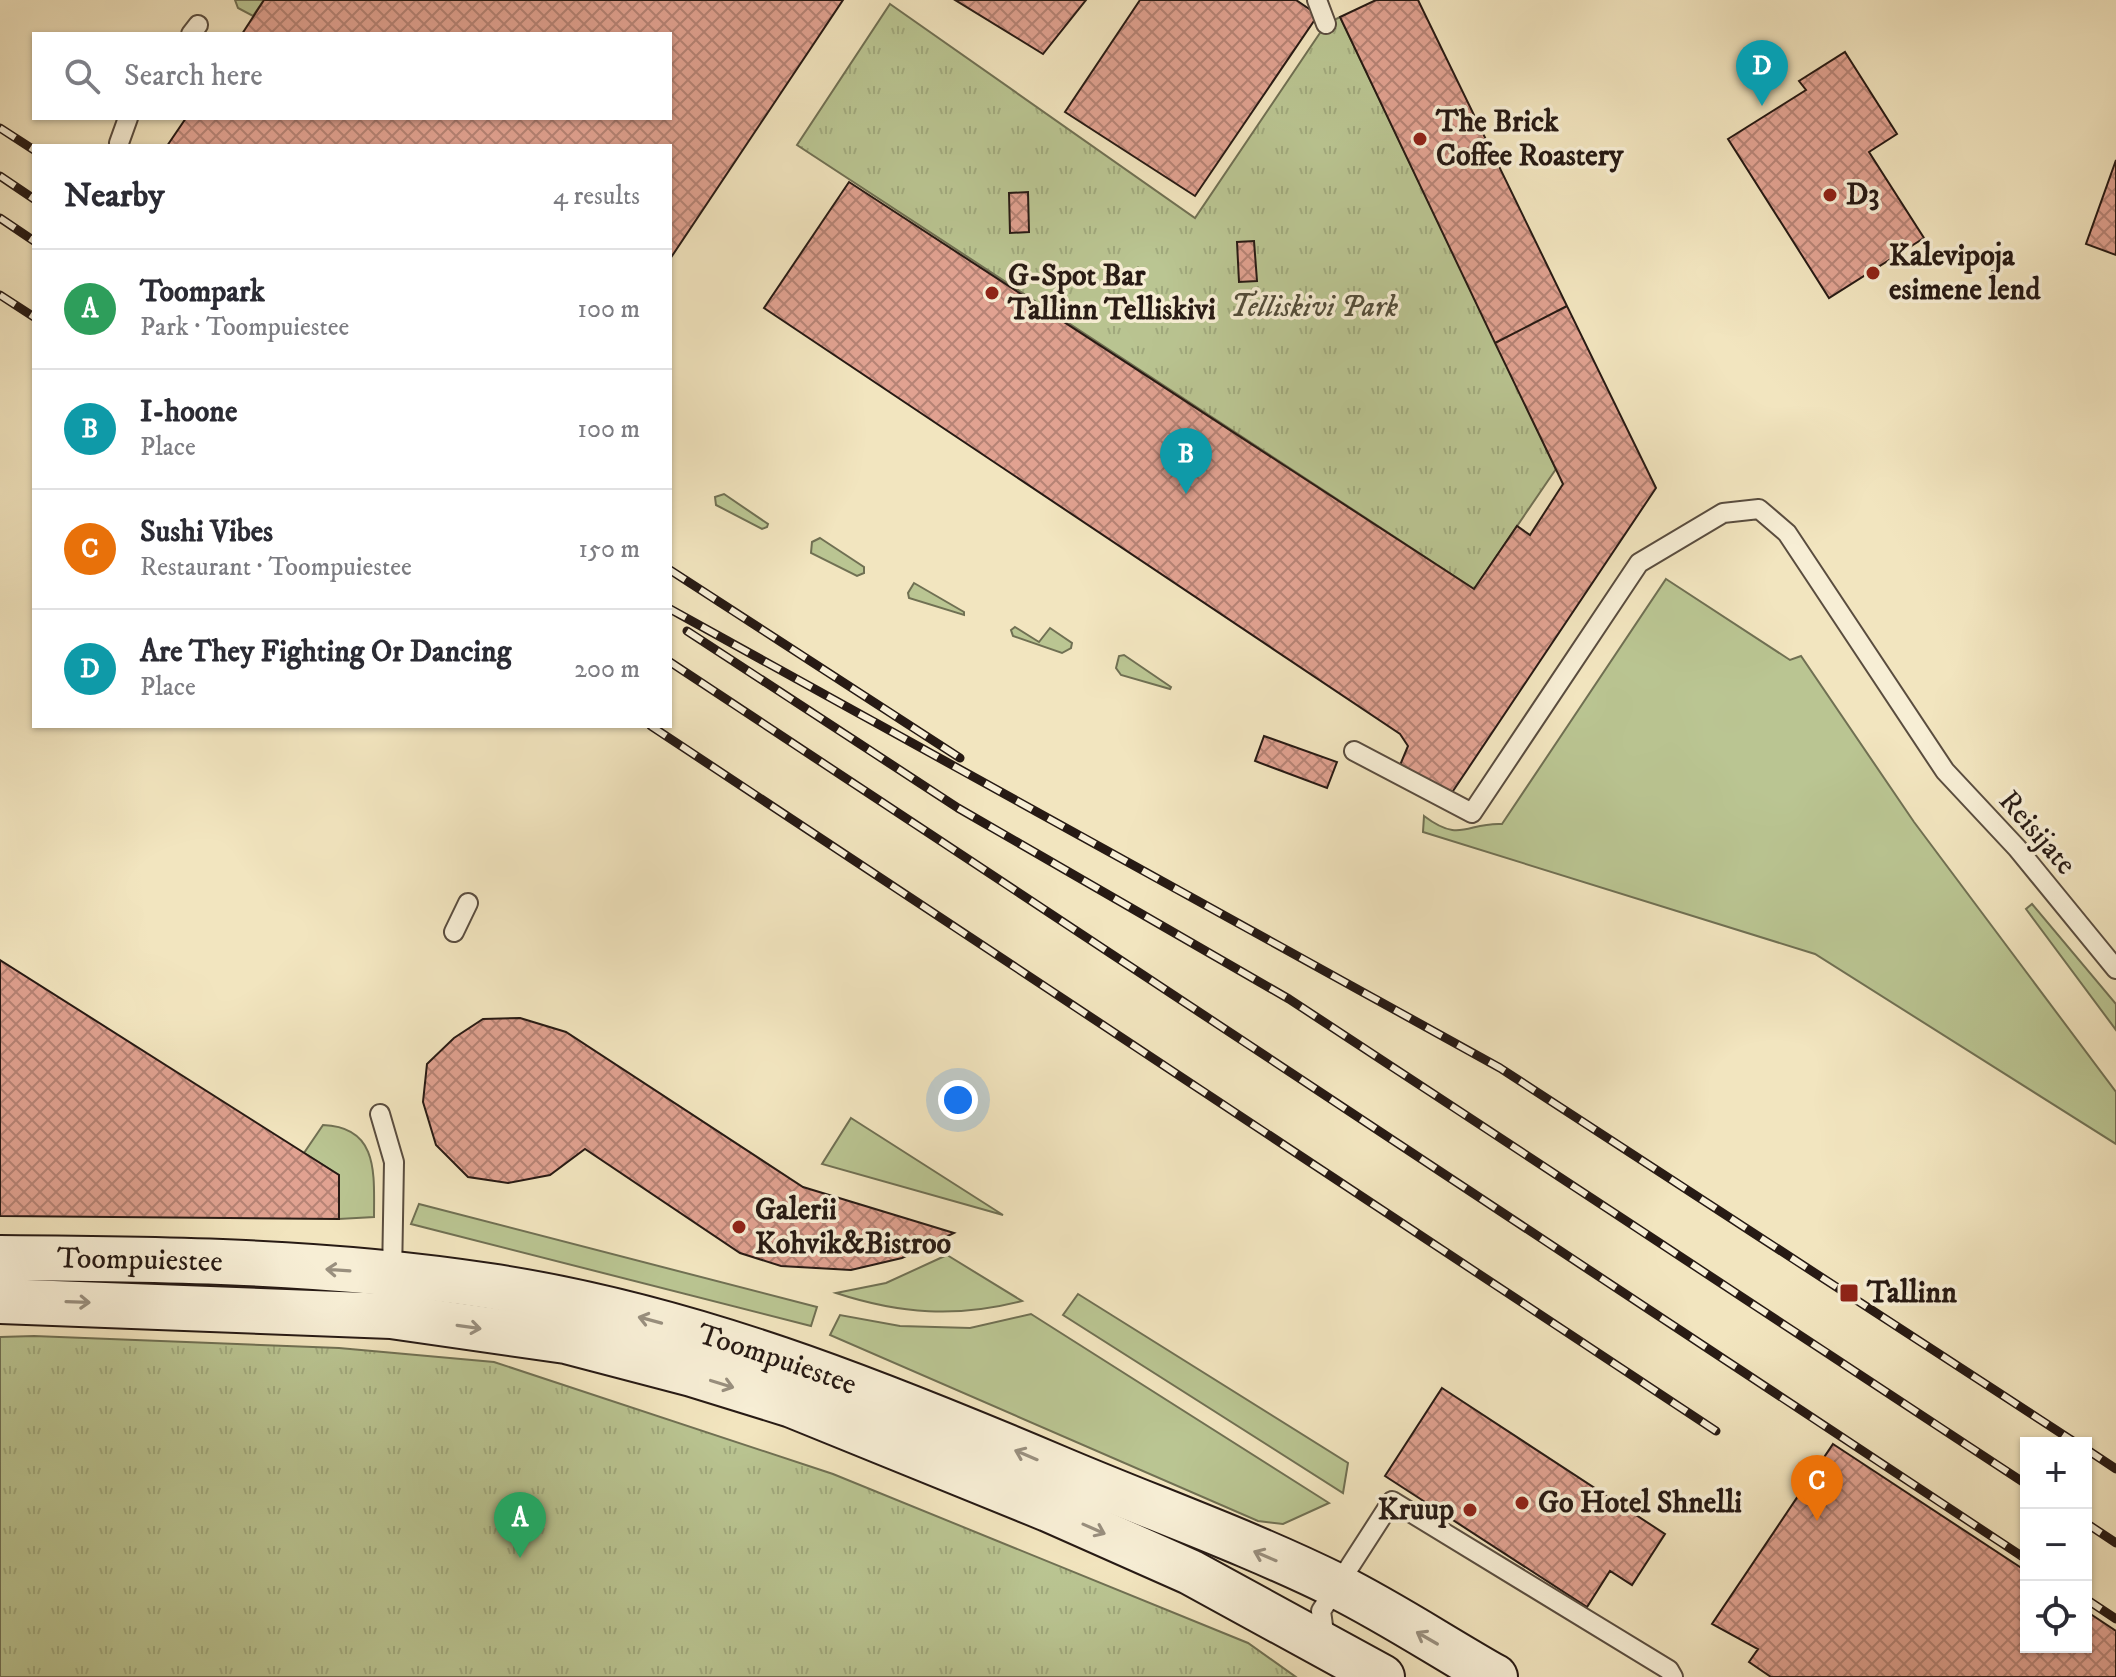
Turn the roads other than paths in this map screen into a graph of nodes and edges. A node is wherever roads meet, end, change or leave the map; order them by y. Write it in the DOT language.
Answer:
graph roads {
  1 [pos="1317,0"];
  2 [pos="1326,24"];
  3 [pos="127,120"];
  4 [pos="119,143"];
  5 [pos="1354,751"];
  6 [pos="468,903"];
  7 [pos="454,932"];
  8 [pos="2116,969"];
  9 [pos="380,1114"];
  10 [pos="0,1258"];
  11 [pos="392,1273"];
  12 [pos="0,1301"];
  13 [pos="391,1316"];
  14 [pos="1337,1587"];
  15 [pos="1326,1644"];
  16 [pos="1382,1677"];
  17 [pos="1495,1677"];
  18 [pos="1673,1677"];
  1 -- 2 [label="lane"];
  3 -- 4 [label="lane"];
  5 -- 8 [label="lane, Reisijate"];
  6 -- 7 [label="lane"];
  9 -- 11 [label="lane"];
  11 -- 10 [label="main road, Toompuiestee, one-way"];
  11 -- 13 [label="lane"];
  14 -- 11 [label="main road, Toompuiestee, one-way"];
  12 -- 13 [label="main road, Toompuiestee, one-way"];
  13 -- 15 [label="main road, Toompuiestee, one-way"];
  14 -- 15 [label="lane"];
  17 -- 14 [label="main road, Toompuiestee, one-way"];
  14 -- 18 [label="lane"];
  15 -- 16 [label="main road, Toompuiestee"];
}
